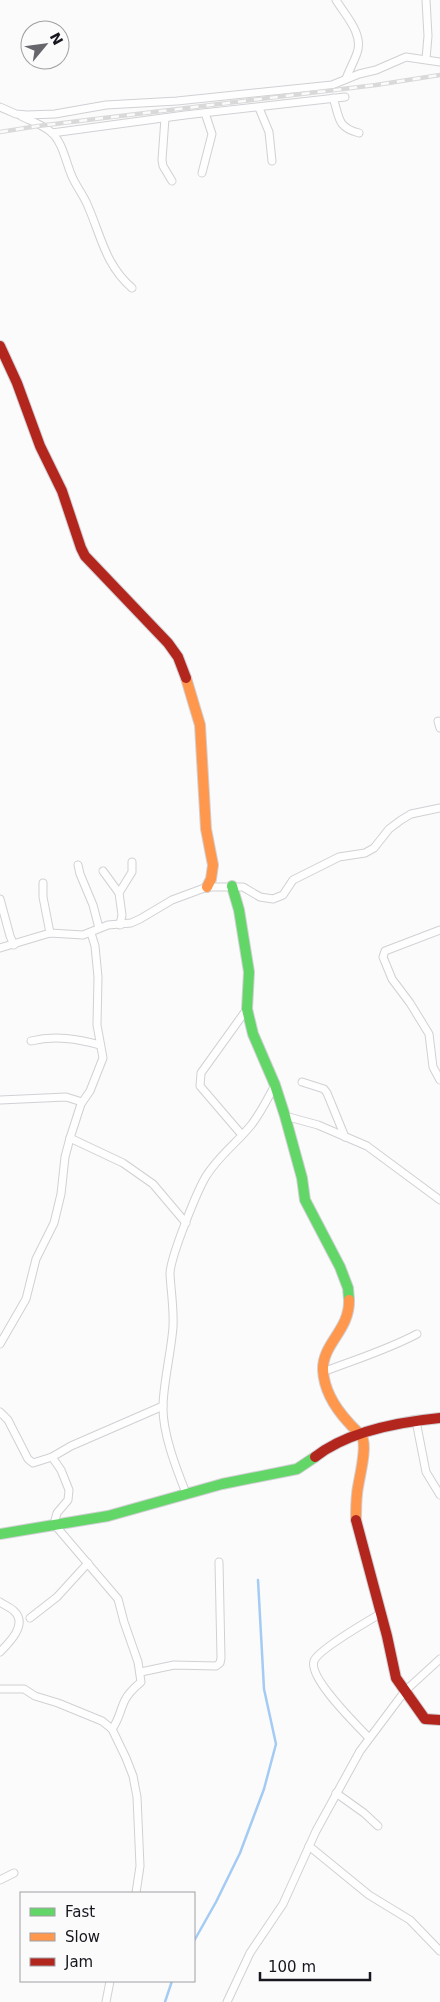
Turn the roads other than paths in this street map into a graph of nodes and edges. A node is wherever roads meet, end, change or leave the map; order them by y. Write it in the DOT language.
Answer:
graph roads {
  1 [pos="336,0"];
  2 [pos="426,0"];
  3 [pos="426,59"];
  4 [pos="439,64"];
  5 [pos="346,79"];
  6 [pos="345,97"];
  7 [pos="333,98"];
  8 [pos="0,107"];
  9 [pos="259,108"];
  10 [pos="205,113"];
  11 [pos="16,114"];
  12 [pos="165,118"];
  13 [pos="52,133"];
  14 [pos="359,133"];
  15 [pos="272,161"];
  16 [pos="202,172"];
  17 [pos="172,181"];
  18 [pos="132,288"];
  19 [pos="0,346"];
  20 [pos="440,808"];
  21 [pos="132,862"];
  22 [pos="78,865"];
  23 [pos="103,871"];
  24 [pos="43,883"];
  25 [pos="232,886"];
  26 [pos="207,887"];
  27 [pos="119,893"];
  28 [pos="0,899"];
  29 [pos="120,925"];
  30 [pos="99,928"];
  31 [pos="440,930"];
  32 [pos="50,933"];
  33 [pos="91,933"];
  34 [pos="14,945"];
  35 [pos="0,948"];
  36 [pos="247,1009"];
  37 [pos="31,1040"];
  38 [pos="100,1046"];
  39 [pos="440,1080"];
  40 [pos="302,1082"];
  41 [pos="275,1085"];
  42 [pos="0,1100"];
  43 [pos="82,1102"];
  44 [pos="285,1116"];
  45 [pos="242,1135"];
  46 [pos="345,1137"];
  47 [pos="70,1138"];
  48 [pos="440,1200"];
  49 [pos="186,1223"];
  50 [pos="417,1334"];
  51 [pos="0,1344"];
  52 [pos="323,1372"];
  53 [pos="163,1406"];
  54 [pos="0,1412"];
  55 [pos="440,1418"];
  56 [pos="416,1421"];
  57 [pos="361,1434"];
  58 [pos="52,1457"];
  59 [pos="186,1492"];
  60 [pos="440,1495"];
  61 [pos="54,1524"];
  62 [pos="0,1534"];
  63 [pos="219,1562"];
  64 [pos="88,1563"];
  65 [pos="0,1602"];
  66 [pos="380,1614"];
  67 [pos="30,1618"];
  68 [pos="0,1652"];
  69 [pos="440,1659"];
  70 [pos="140,1672"];
  71 [pos="0,1689"];
  72 [pos="405,1691"];
  73 [pos="440,1720"];
  74 [pos="112,1729"];
  75 [pos="369,1738"];
  76 [pos="336,1793"];
  77 [pos="378,1826"];
  78 [pos="309,1846"];
  79 [pos="14,1873"];
  80 [pos="0,1880"];
  81 [pos="136,1892"];
  82 [pos="440,1951"];
  83 [pos="110,1982"];
  84 [pos="106,2002"];
  85 [pos="227,2002"];
  1 -- 5 [label="street"];
  2 -- 3 [label="street"];
  3 -- 4 [label="street"];
  3 -- 5 [label="street"];
  5 -- 11 [label="street"];
  6 -- 7 [label="street"];
  7 -- 9 [label="street"];
  7 -- 14 [label="street"];
  8 -- 11 [label="street"];
  9 -- 10 [label="street"];
  9 -- 15 [label="street"];
  10 -- 12 [label="street"];
  10 -- 16 [label="street"];
  11 -- 13 [label="street"];
  12 -- 13 [label="street"];
  12 -- 17 [label="street"];
  13 -- 18 [label="street"];
  19 -- 26 [label="street"];
  20 -- 25 [label="street"];
  21 -- 27 [label="street"];
  22 -- 30 [label="street"];
  23 -- 27 [label="street"];
  24 -- 32 [label="street"];
  25 -- 26 [label="street"];
  25 -- 36 [label="street"];
  26 -- 29 [label="street"];
  27 -- 29 [label="street"];
  28 -- 34 [label="street"];
  29 -- 30 [label="street"];
  30 -- 33 [label="street"];
  31 -- 39 [label="street"];
  32 -- 33 [label="street"];
  32 -- 34 [label="street"];
  33 -- 38 [label="street"];
  34 -- 35 [label="street"];
  36 -- 41 [label="street"];
  36 -- 45 [label="street"];
  37 -- 38 [label="street"];
  38 -- 43 [label="street"];
  40 -- 46 [label="street"];
  41 -- 44 [label="street"];
  41 -- 45 [label="street"];
  42 -- 43 [label="street"];
  43 -- 47 [label="street"];
  44 -- 46 [label="street"];
  44 -- 52 [label="street"];
  45 -- 49 [label="street"];
  46 -- 48 [label="street"];
  47 -- 49 [label="street"];
  47 -- 51 [label="street"];
  49 -- 53 [label="street"];
  50 -- 52 [label="street"];
  52 -- 57 [label="street"];
  53 -- 58 [label="street"];
  53 -- 59 [label="street"];
  54 -- 58 [label="street"];
  55 -- 56 [label="street"];
  56 -- 57 [label="street"];
  56 -- 60 [label="street"];
  57 -- 59 [label="street"];
  57 -- 66 [label="street"];
  58 -- 61 [label="street"];
  59 -- 61 [label="street"];
  61 -- 62 [label="street"];
  61 -- 64 [label="street"];
  63 -- 70 [label="street"];
  64 -- 67 [label="street"];
  64 -- 70 [label="street"];
  65 -- 68 [label="street"];
  66 -- 72 [label="street"];
  66 -- 75 [label="street"];
  69 -- 72 [label="street"];
  70 -- 74 [label="street"];
  71 -- 74 [label="street"];
  72 -- 73 [label="street"];
  72 -- 75 [label="street"];
  74 -- 81 [label="street"];
  75 -- 76 [label="street"];
  76 -- 77 [label="street"];
  76 -- 78 [label="street"];
  78 -- 82 [label="street"];
  78 -- 85 [label="street"];
  79 -- 80 [label="street"];
  83 -- 84 [label="street"];
}
